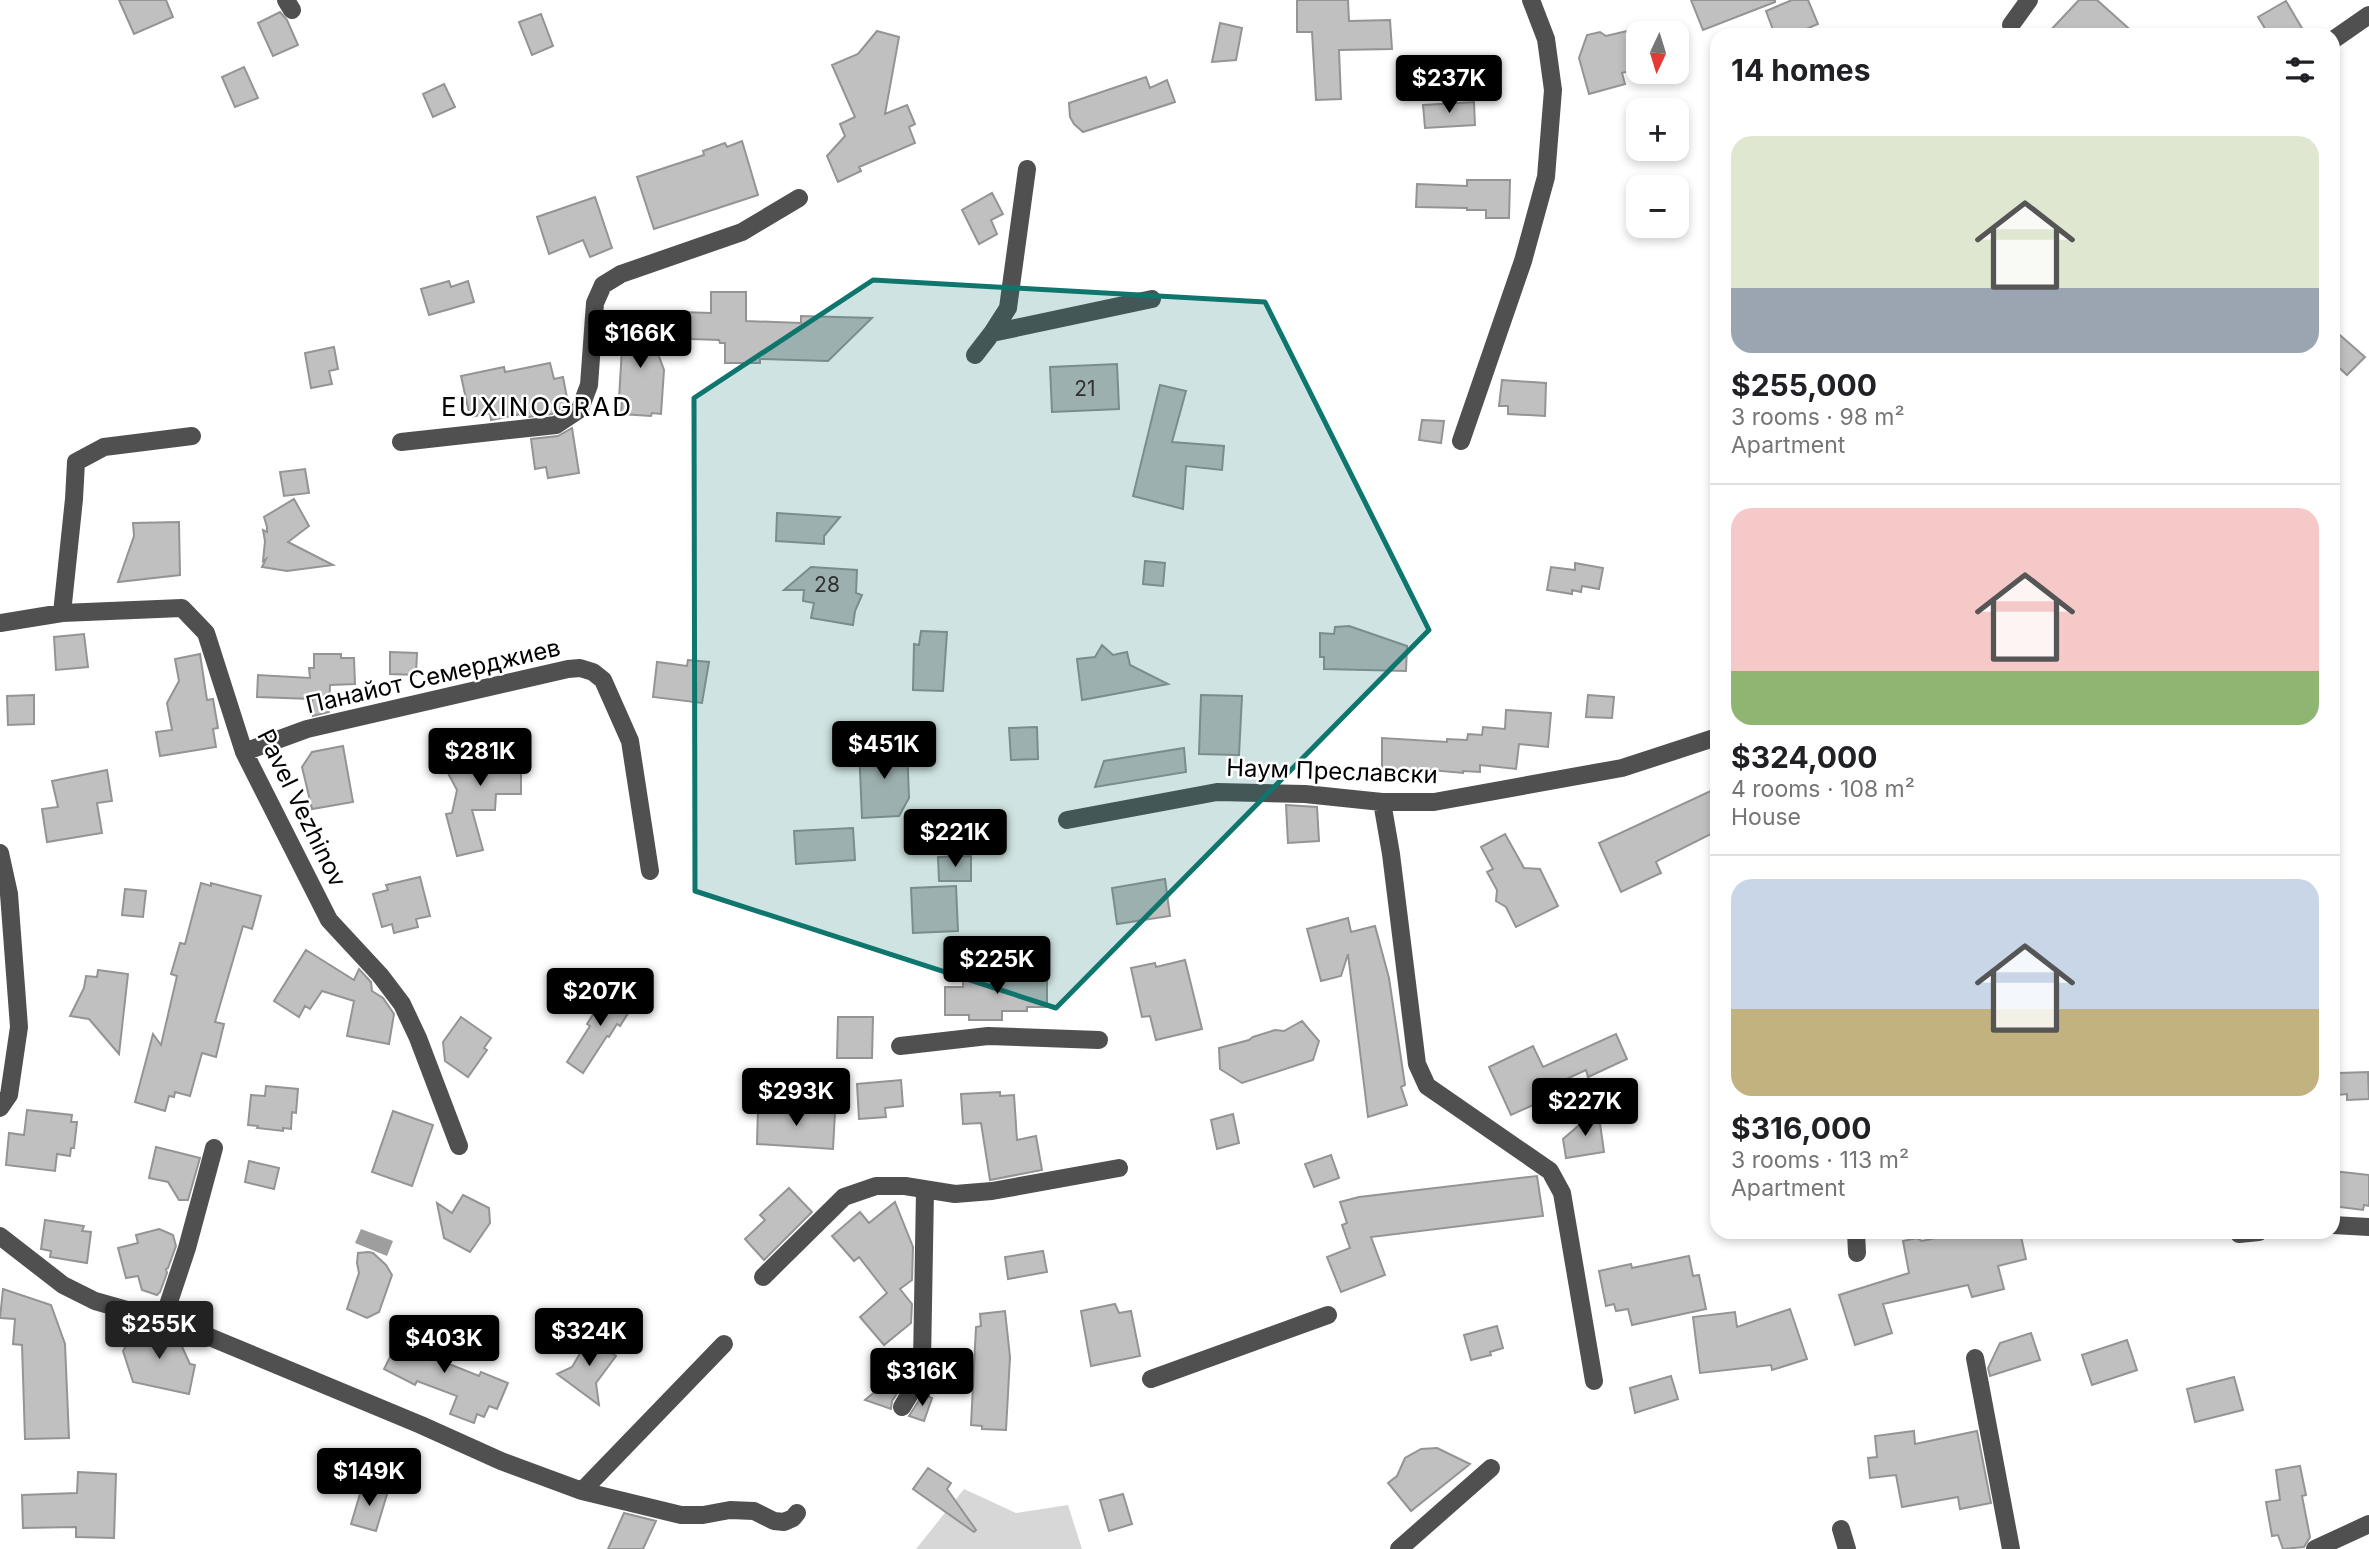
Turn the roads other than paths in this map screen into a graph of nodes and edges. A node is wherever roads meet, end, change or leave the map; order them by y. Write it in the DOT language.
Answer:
graph roads {
  1 [pos="1531,0"];
  2 [pos="2029,0"];
  3 [pos="2369,15"];
  4 [pos="2011,25"];
  5 [pos="2340,35"];
  6 [pos="1027,169"];
  7 [pos="799,198"];
  8 [pos="1152,299"];
  9 [pos="992,333"];
  10 [pos="975,355"];
  11 [pos="192,436"];
  12 [pos="1461,441"];
  13 [pos="401,442"];
  14 [pos="62,613"];
  15 [pos="0,623"];
  16 [pos="1710,739"];
  17 [pos="244,752"];
  18 [pos="1382,802"];
  19 [pos="1067,820"];
  20 [pos="0,853"];
  21 [pos="649,871"];
  22 [pos="1099,1040"];
  23 [pos="900,1046"];
  24 [pos="0,1108"];
  25 [pos="458,1146"];
  26 [pos="214,1148"];
  27 [pos="1119,1168"];
  28 [pos="925,1191"];
  29 [pos="2340,1226"];
  30 [pos="2369,1227"];
  31 [pos="0,1236"];
  32 [pos="1856,1239"];
  33 [pos="1857,1253"];
  34 [pos="763,1277"];
  35 [pos="1328,1315"];
  36 [pos="163,1320"];
  37 [pos="724,1344"];
  38 [pos="1975,1358"];
  39 [pos="1151,1379"];
  40 [pos="1594,1381"];
  41 [pos="902,1407"];
  42 [pos="1490,1468"];
  43 [pos="582,1491"];
  44 [pos="797,1513"];
  45 [pos="2369,1524"];
  46 [pos="1841,1529"];
  47 [pos="1399,1549"];
  48 [pos="1847,1549"];
  49 [pos="2011,1549"];
  50 [pos="2315,1549"];
  1 -- 12 [label="street"];
  2 -- 4 [label="street"];
  3 -- 5 [label="street"];
  6 -- 9 [label="street"];
  7 -- 13 [label="street"];
  8 -- 9 [label="street"];
  9 -- 10 [label="street"];
  11 -- 14 [label="street"];
  14 -- 15 [label="street, Pavel Vezhinov"];
  14 -- 17 [label="street, Pavel Vezhinov"];
  16 -- 18 [label="street, Наум Преславски"];
  17 -- 21 [label="street, Панайот Семерджиев"];
  17 -- 25 [label="street, Pavel Vezhinov"];
  18 -- 19 [label="street, Наум Преславски"];
  18 -- 40 [label="street"];
  20 -- 24 [label="street"];
  22 -- 23 [label="street"];
  26 -- 36 [label="street"];
  27 -- 28 [label="street"];
  28 -- 34 [label="street"];
  28 -- 41 [label="street"];
  29 -- 30 [label="street"];
  31 -- 36 [label="street"];
  32 -- 33 [label="street"];
  35 -- 39 [label="street"];
  36 -- 43 [label="street"];
  37 -- 43 [label="street"];
  38 -- 49 [label="street"];
  42 -- 47 [label="street"];
  43 -- 44 [label="street"];
  45 -- 50 [label="street"];
  46 -- 48 [label="street"];
}
